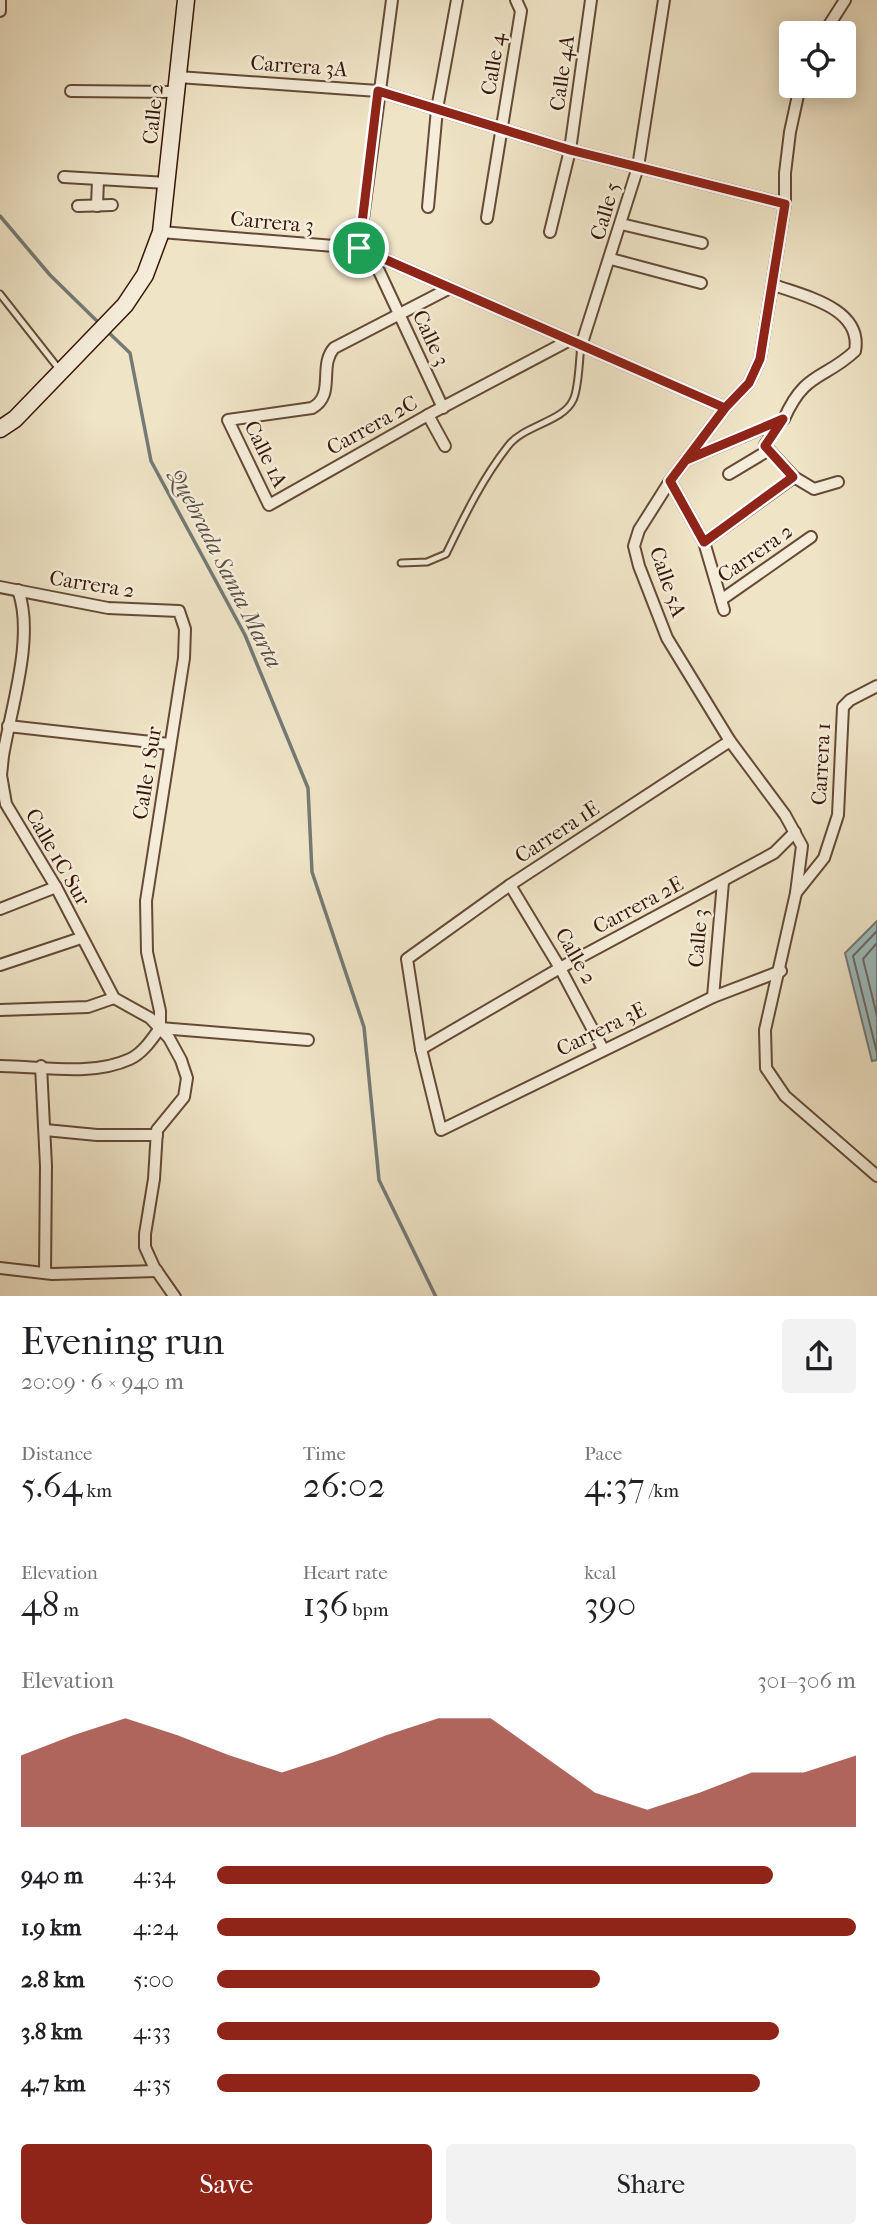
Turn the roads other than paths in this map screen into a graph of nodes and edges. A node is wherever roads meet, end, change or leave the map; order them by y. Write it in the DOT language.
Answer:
graph roads {
  1 [pos="0,0"];
  2 [pos="186,0"];
  3 [pos="392,0"];
  4 [pos="457,0"];
  5 [pos="516,0"];
  6 [pos="591,0"];
  7 [pos="663,0"];
  8 [pos="845,0"];
  9 [pos="0,11"];
  10 [pos="832,21"];
  11 [pos="177,85"];
  12 [pos="71,91"];
  13 [pos="378,91"];
  14 [pos="797,98"];
  15 [pos="437,109"];
  16 [pos="502,127"];
  17 [pos="570,150"];
  18 [pos="638,167"];
  19 [pos="64,177"];
  20 [pos="98,179"];
  21 [pos="167,183"];
  22 [pos="785,204"];
  23 [pos="112,205"];
  24 [pos="78,206"];
  25 [pos="97,206"];
  26 [pos="428,208"];
  27 [pos="487,218"];
  28 [pos="621,224"];
  29 [pos="161,232"];
  30 [pos="550,232"];
  31 [pos="702,243"];
  32 [pos="359,248"];
  33 [pos="611,259"];
  34 [pos="701,283"];
  35 [pos="774,285"];
  36 [pos="450,288"];
  37 [pos="0,294"];
  38 [pos="399,315"];
  39 [pos="569,341"];
  40 [pos="581,346"];
  41 [pos="61,372"];
  42 [pos="443,408"];
  43 [pos="725,408"];
  44 [pos="428,415"];
  45 [pos="783,419"];
  46 [pos="0,429"];
  47 [pos="445,446"];
  48 [pos="769,450"];
  49 [pos="686,460"];
  50 [pos="729,474"];
  51 [pos="793,477"];
  52 [pos="670,481"];
  53 [pos="838,482"];
  54 [pos="269,505"];
  55 [pos="811,537"];
  56 [pos="704,542"];
  57 [pos="401,563"];
  58 [pos="0,587"];
  59 [pos="18,590"];
  60 [pos="179,611"];
  61 [pos="877,686"];
  62 [pos="8,726"];
  63 [pos="730,741"];
  64 [pos="169,744"];
  65 [pos="1,764"];
  66 [pos="795,832"];
  67 [pos="723,882"];
  68 [pos="510,886"];
  69 [pos="56,887"];
  70 [pos="796,893"];
  71 [pos="0,909"];
  72 [pos="81,938"];
  73 [pos="0,965"];
  74 [pos="560,968"];
  75 [pos="781,971"];
  76 [pos="713,997"];
  77 [pos="114,998"];
  78 [pos="0,1010"];
  79 [pos="160,1028"];
  80 [pos="308,1040"];
  81 [pos="421,1049"];
  82 [pos="603,1049"];
  83 [pos="0,1066"];
  84 [pos="41,1066"];
  85 [pos="45,1130"];
  86 [pos="157,1135"];
  87 [pos="877,1176"];
  88 [pos="0,1268"];
  89 [pos="157,1271"];
  90 [pos="45,1273"];
  91 [pos="174,1296"];
  1 -- 9 [label="street"];
  2 -- 11 [label="main road, Calle 2"];
  3 -- 13 [label="street"];
  4 -- 15 [label="street"];
  5 -- 16 [label="street, Calle 4"];
  6 -- 17 [label="street, Calle 4A"];
  7 -- 18 [label="street, Calle 5"];
  8 -- 10 [label="street"];
  11 -- 12 [label="street, Carrera 3A"];
  11 -- 13 [label="street, Carrera 3A"];
  11 -- 21 [label="main road, Calle 2"];
  13 -- 15 [label="street, Carrera 3A"];
  13 -- 32 [label="street"];
  14 -- 22 [label="street"];
  15 -- 16 [label="street, Carrera 3A"];
  15 -- 26 [label="street"];
  16 -- 17 [label="street, Carrera 3A"];
  16 -- 27 [label="street, Calle 4"];
  17 -- 18 [label="street, Carrera 3A"];
  17 -- 30 [label="street, Calle 4A"];
  18 -- 22 [label="street, Carrera 3A"];
  18 -- 28 [label="street, Calle 5"];
  19 -- 20 [label="street"];
  20 -- 21 [label="street"];
  20 -- 25 [label="street"];
  21 -- 29 [label="main road, Calle 2"];
  22 -- 35 [label="street, Calle 5A"];
  23 -- 25 [label="street"];
  24 -- 25 [label="street"];
  28 -- 31 [label="street"];
  28 -- 33 [label="street, Calle 5"];
  29 -- 32 [label="street, Carrera 3"];
  29 -- 41 [label="main road, Calle 2"];
  32 -- 36 [label="street, Carrera 3"];
  32 -- 38 [label="street, Calle 3"];
  33 -- 34 [label="street"];
  33 -- 40 [label="street, Calle 5"];
  35 -- 43 [label="street, Calle 5A"];
  35 -- 45 [label="street"];
  36 -- 38 [label="street"];
  36 -- 39 [label="street, Carrera 3"];
  37 -- 41 [label="lane"];
  38 -- 42 [label="street, Calle 3"];
  38 -- 54 [label="street, Calle 1A"];
  39 -- 40 [label="street, Carrera 3"];
  39 -- 42 [label="street, Carrera 2C"];
  40 -- 43 [label="street, Carrera 3"];
  40 -- 57 [label="lane"];
  41 -- 46 [label="main road, Calle 2"];
  42 -- 44 [label="street, Carrera 2C"];
  43 -- 49 [label="street, Calle 5A"];
  44 -- 47 [label="street"];
  44 -- 54 [label="street, Carrera 2C"];
  45 -- 48 [label="street"];
  45 -- 49 [label="street"];
  48 -- 50 [label="street"];
  48 -- 51 [label="street"];
  49 -- 52 [label="street, Calle 5A"];
  51 -- 53 [label="street"];
  51 -- 56 [label="street"];
  52 -- 56 [label="street"];
  52 -- 63 [label="street, Calle 5A"];
  55 -- 56 [label="street, Carrera 2"];
  58 -- 59 [label="street, Carrera 2"];
  59 -- 60 [label="street, Carrera 2"];
  59 -- 62 [label="street, Calle 1C Sur"];
  60 -- 64 [label="street, Calle 1 Sur"];
  61 -- 70 [label="street, Carrera 1"];
  62 -- 64 [label="street"];
  62 -- 65 [label="street, Calle 1C Sur"];
  63 -- 66 [label="street, Calle 5A"];
  63 -- 68 [label="street, Carrera 1E"];
  64 -- 79 [label="street, Calle 1 Sur"];
  65 -- 69 [label="street, Calle 1C Sur"];
  66 -- 67 [label="street, Carrera 2E"];
  66 -- 70 [label="street, Calle 5A"];
  67 -- 74 [label="street, Carrera 2E"];
  67 -- 76 [label="street, Calle 3"];
  68 -- 74 [label="street, Calle 2"];
  68 -- 81 [label="street, Carrera 1E"];
  69 -- 71 [label="street"];
  69 -- 72 [label="street, Calle 1C Sur"];
  70 -- 75 [label="street, Calle 5A"];
  72 -- 73 [label="street"];
  72 -- 77 [label="street, Calle 1C Sur"];
  74 -- 81 [label="street, Carrera 2E"];
  74 -- 82 [label="street, Calle 2"];
  75 -- 76 [label="street, Carrera 3E"];
  75 -- 87 [label="street, Calle 5A"];
  76 -- 82 [label="street, Carrera 3E"];
  77 -- 78 [label="street"];
  77 -- 79 [label="street"];
  79 -- 80 [label="street"];
  79 -- 84 [label="street"];
  79 -- 86 [label="street"];
  81 -- 82 [label="street, Carrera 3E"];
  83 -- 84 [label="street"];
  84 -- 85 [label="street"];
  85 -- 86 [label="street"];
  85 -- 90 [label="street"];
  86 -- 89 [label="street"];
  88 -- 90 [label="street"];
  89 -- 90 [label="street"];
  89 -- 91 [label="street"];
}
